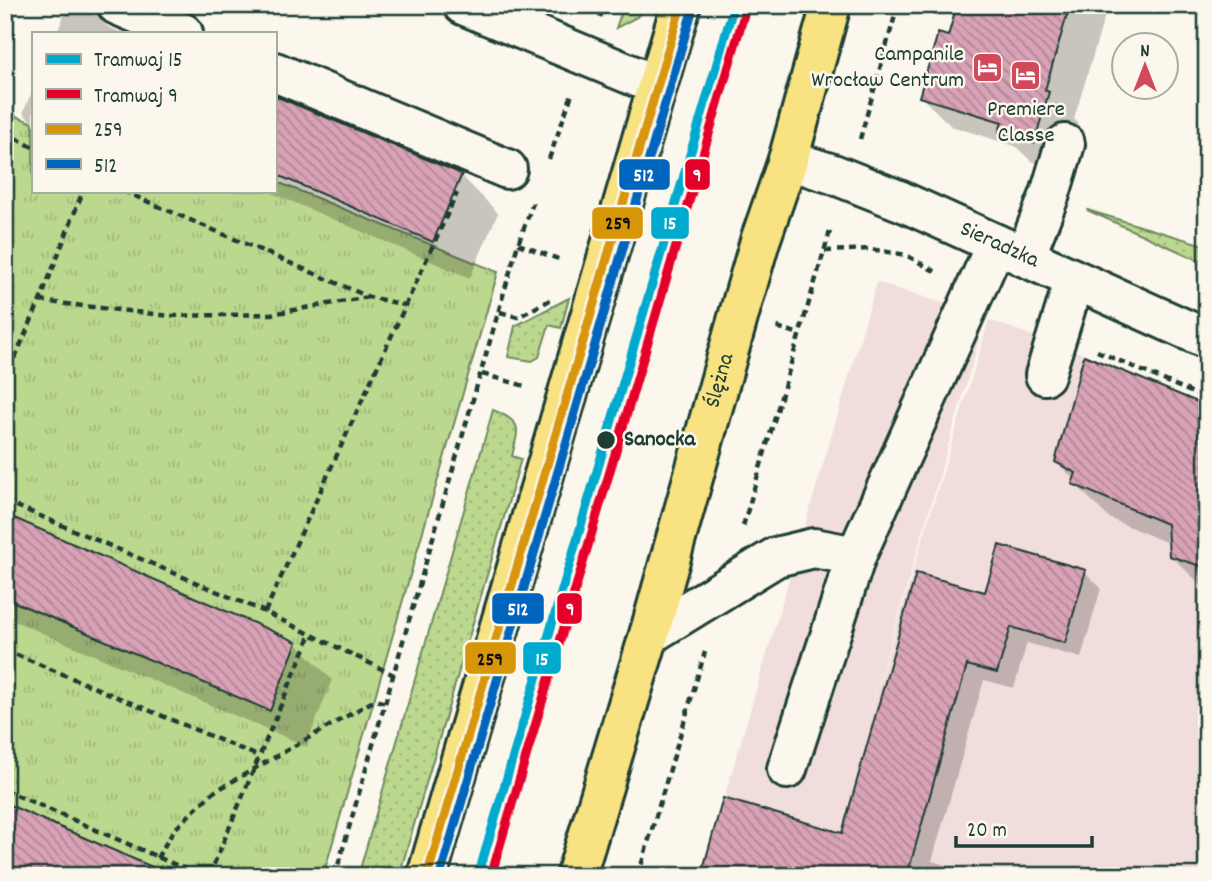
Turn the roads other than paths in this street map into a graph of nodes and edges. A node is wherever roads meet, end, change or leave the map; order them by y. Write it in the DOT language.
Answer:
graph roads {
  1 [pos="117,5"];
  2 [pos="463,5"];
  3 [pos="681,5"];
  4 [pos="831,5"];
  5 [pos="181,32"];
  6 [pos="276,72"];
  7 [pos="656,85"];
  8 [pos="1065,144"];
  9 [pos="788,160"];
  10 [pos="490,163"];
  11 [pos="1010,251"];
  12 [pos="1074,281"];
  13 [pos="1207,340"];
  14 [pos="1045,375"];
  15 [pos="856,556"];
  16 [pos="649,635"];
  17 [pos="787,769"];
  18 [pos="427,876"];
  19 [pos="576,876"];
  1 -- 5 [label="street"];
  2 -- 7 [label="street"];
  3 -- 7 [label="main road"];
  4 -- 9 [label="main road, Ślężna"];
  6 -- 10 [label="street"];
  7 -- 18 [label="main road"];
  8 -- 11 [label="street"];
  9 -- 11 [label="street, Sieradzka"];
  9 -- 16 [label="main road, Ślężna"];
  11 -- 12 [label="street, Sieradzka"];
  11 -- 15 [label="street"];
  12 -- 13 [label="street, Sieradzka"];
  12 -- 14 [label="street"];
  15 -- 16 [label="street"];
  15 -- 17 [label="street"];
  16 -- 19 [label="main road, Ślężna"];
}
